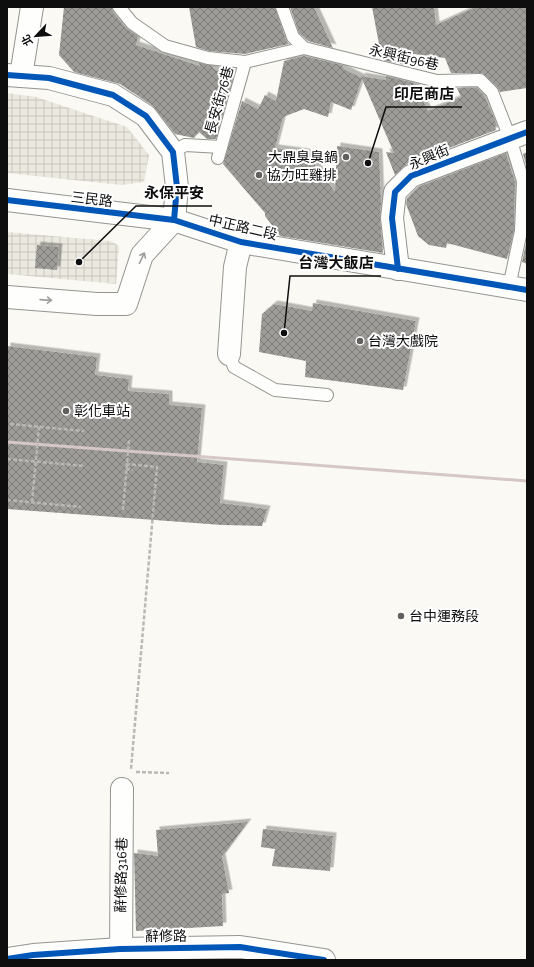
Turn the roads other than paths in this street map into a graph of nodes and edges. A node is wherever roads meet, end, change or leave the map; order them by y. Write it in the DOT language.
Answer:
graph roads {
  1 [pos="32,7"];
  2 [pos="119,7"];
  3 [pos="282,7"];
  4 [pos="304,48"];
  5 [pos="245,62"];
  6 [pos="14,75"];
  7 [pos="518,135"];
  8 [pos="173,152"];
  9 [pos="7,200"];
  10 [pos="174,220"];
  11 [pos="241,242"];
  12 [pos="398,269"];
  13 [pos="518,288"];
  14 [pos="7,297"];
  15 [pos="229,354"];
  16 [pos="327,395"];
  17 [pos="122,789"];
  18 [pos="120,955"];
  19 [pos="7,959"];
  20 [pos="324,960"];
  1 -- 6 [label="street"];
  2 -- 5 [label="lane, 長安街76巷"];
  3 -- 4 [label="lane"];
  4 -- 5 [label="lane, 長安街76巷"];
  4 -- 7 [label="lane, 永興街96巷"];
  5 -- 8 [label="lane, 長安街76巷"];
  6 -- 8 [label="street"];
  7 -- 12 [label="street, 永興街"];
  7 -- 13 [label="lane, 永興街96巷"];
  8 -- 10 [label="street"];
  9 -- 10 [label="street, 三民路"];
  10 -- 11 [label="street, 中正路二段"];
  14 -- 10 [label="street, one-way"];
  11 -- 12 [label="street, 中正路二段"];
  11 -- 15 [label="street"];
  12 -- 13 [label="street, 中正路二段"];
  15 -- 16 [label="lane"];
  17 -- 18 [label="street, 辭修路316巷"];
  18 -- 19 [label="street, 辭修路"];
  18 -- 20 [label="street, 辭修路"];
}
